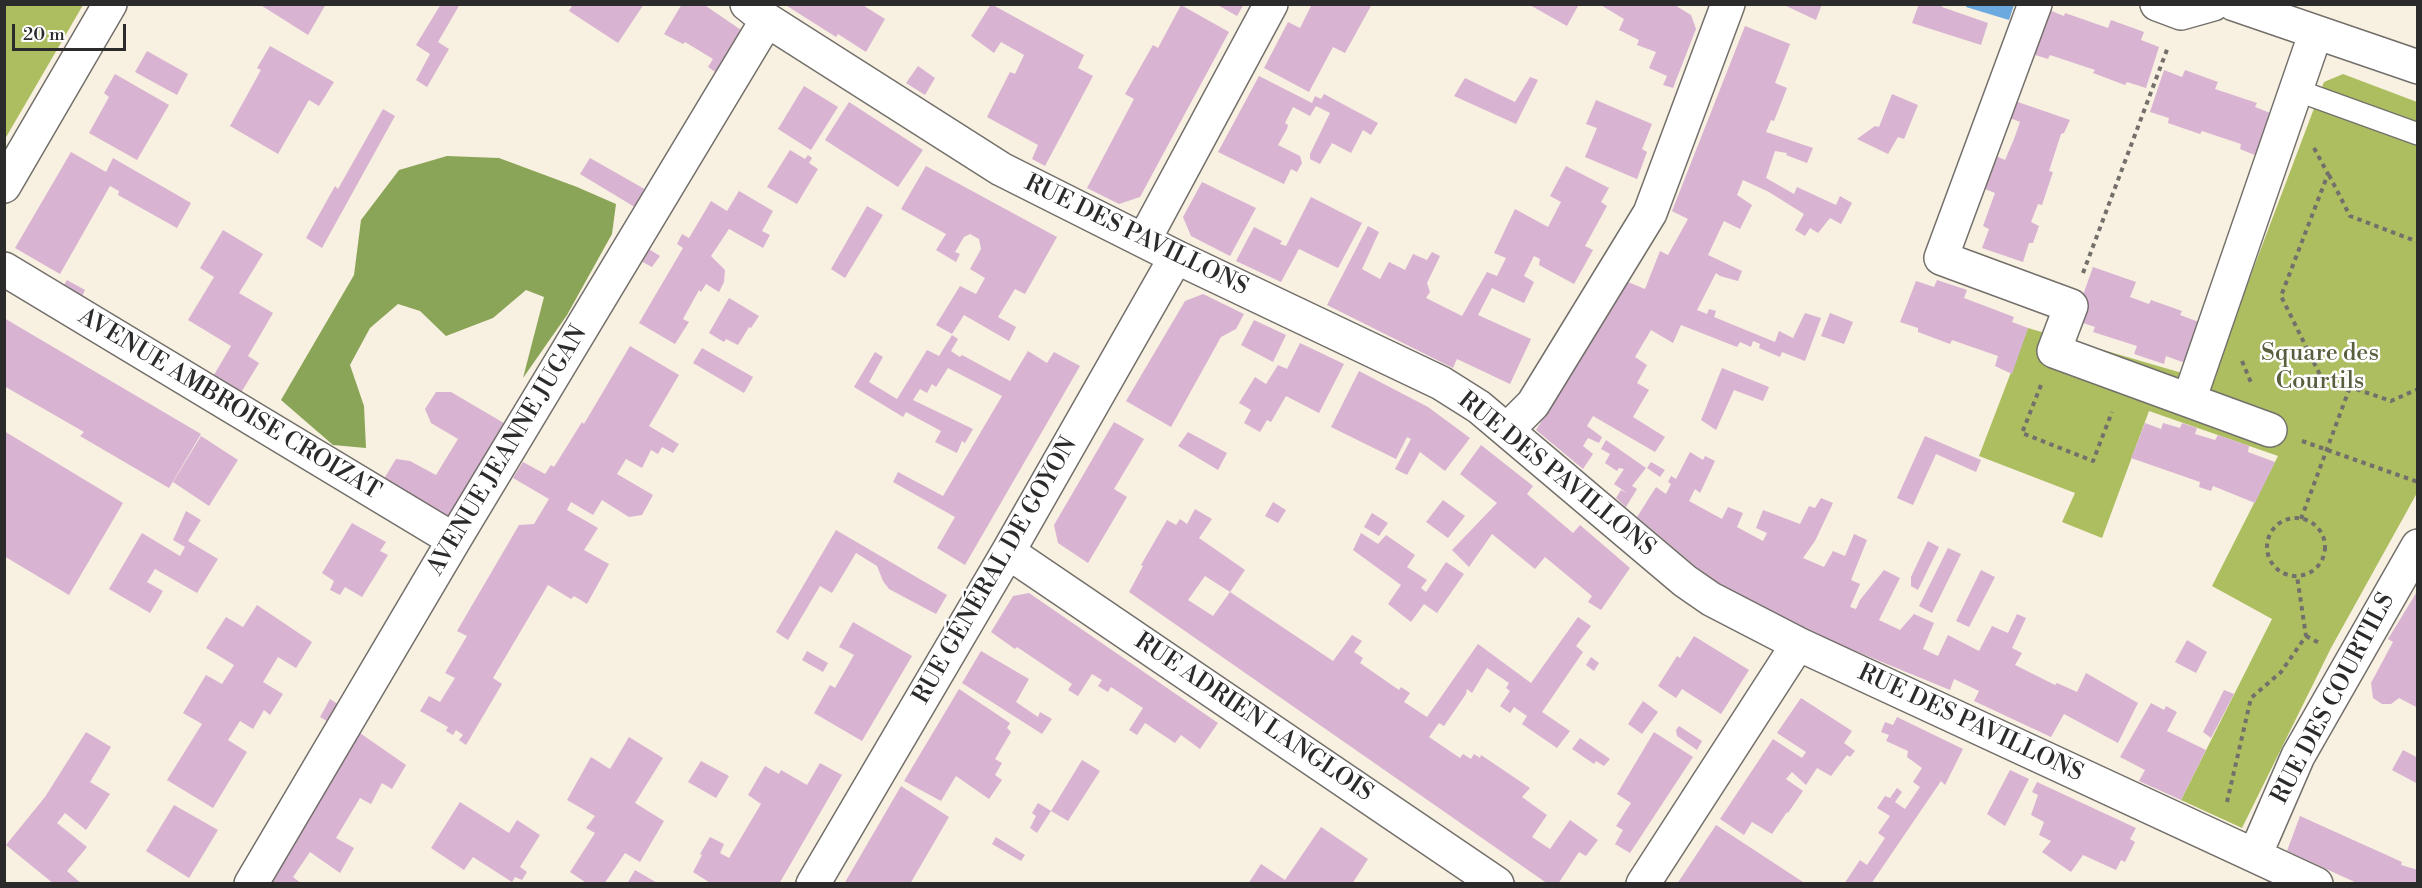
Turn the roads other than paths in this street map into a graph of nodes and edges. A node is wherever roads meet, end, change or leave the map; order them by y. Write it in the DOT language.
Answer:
graph roads {
  1 [pos="110,4"];
  2 [pos="1271,4"];
  3 [pos="1728,4"];
  4 [pos="2035,4"];
  5 [pos="2213,4"];
  6 [pos="2234,4"];
  7 [pos="2169,9"];
  8 [pos="757,12"];
  9 [pos="2316,32"];
  10 [pos="2418,67"];
  11 [pos="2294,98"];
  12 [pos="2418,134"];
  13 [pos="4,186"];
  14 [pos="1144,240"];
  15 [pos="1176,257"];
  16 [pos="4,269"];
  17 [pos="2189,400"];
  18 [pos="2270,429"];
  19 [pos="1507,430"];
  20 [pos="454,540"];
  21 [pos="2418,546"];
  22 [pos="1008,552"];
  23 [pos="1798,644"];
  24 [pos="2255,855"];
  25 [pos="251,884"];
  26 [pos="813,884"];
  27 [pos="1497,884"];
  28 [pos="1643,884"];
  29 [pos="2316,884"];
  1 -- 13 [label="street"];
  2 -- 14 [label="street"];
  3 -- 19 [label="street"];
  4 -- 17 [label="street"];
  5 -- 7 [label="street"];
  6 -- 9 [label="street"];
  8 -- 14 [label="street, RUE DES PAVILLONS"];
  8 -- 20 [label="street, AVENUE JEANNE JUGAN"];
  9 -- 10 [label="street"];
  9 -- 11 [label="street"];
  11 -- 12 [label="lane"];
  11 -- 17 [label="street"];
  14 -- 15 [label="street, RUE DES PAVILLONS"];
  15 -- 19 [label="street, RUE DES PAVILLONS"];
  15 -- 22 [label="street, RUE GÉNÉRAL DE GOYON"];
  16 -- 20 [label="street, AVENUE AMBROISE CROIZAT"];
  17 -- 18 [label="street"];
  19 -- 23 [label="street, RUE DES PAVILLONS"];
  20 -- 25 [label="street, AVENUE JEANNE JUGAN"];
  21 -- 24 [label="street, RUE DES COURTILS"];
  22 -- 26 [label="street, RUE GÉNÉRAL DE GOYON"];
  22 -- 27 [label="street, RUE ADRIEN LANGLOIS"];
  23 -- 24 [label="street, RUE DES PAVILLONS"];
  23 -- 28 [label="street"];
  24 -- 29 [label="street, RUE DES PAVILLONS"];
}
